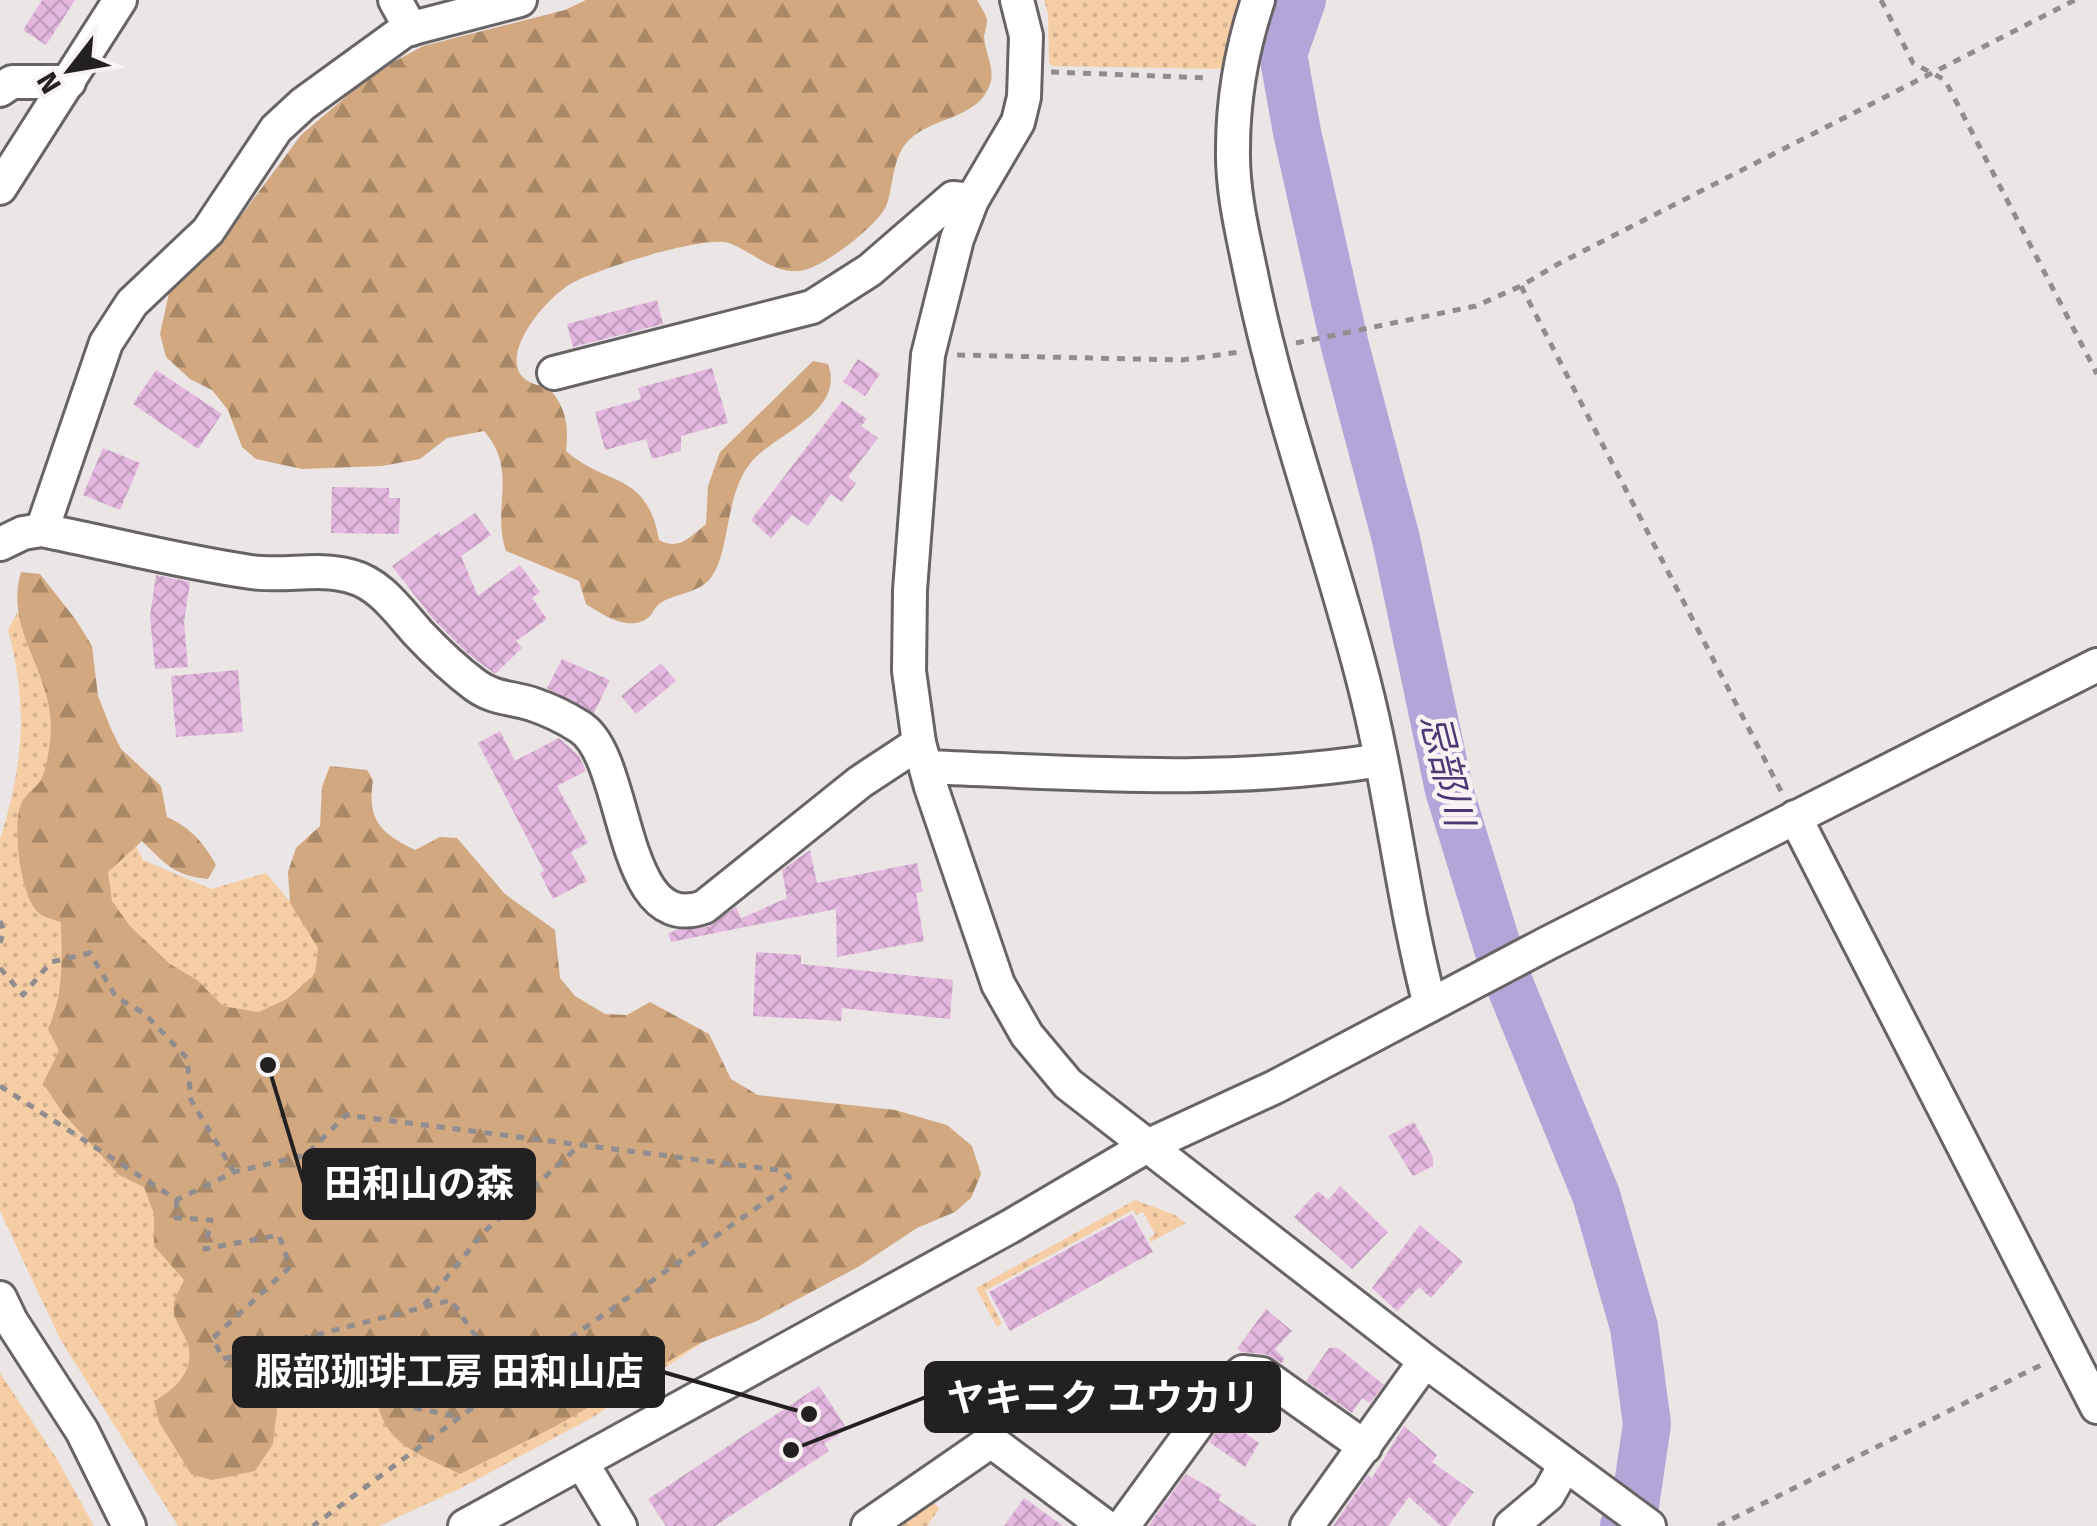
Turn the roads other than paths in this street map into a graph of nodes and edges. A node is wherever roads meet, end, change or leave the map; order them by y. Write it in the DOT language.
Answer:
graph roads {
  1 [pos="120,0"];
  2 [pos="520,0"];
  3 [pos="1018,0"];
  4 [pos="1258,0"];
  5 [pos="403,14"];
  6 [pos="68,82"];
  7 [pos="0,90"];
  8 [pos="0,188"];
  9 [pos="972,200"];
  10 [pos="554,372"];
  11 [pos="42,530"];
  12 [pos="0,544"];
  13 [pos="2097,665"];
  14 [pos="922,755"];
  15 [pos="1381,760"];
  16 [pos="1794,818"];
  17 [pos="1434,1004"];
  18 [pos="1148,1146"];
  19 [pos="0,1298"];
  20 [pos="1425,1361"];
  21 [pos="2097,1407"];
  22 [pos="1365,1448"];
  23 [pos="582,1463"];
  24 [pos="1570,1468"];
  25 [pos="130,1526"];
  26 [pos="465,1526"];
  27 [pos="620,1526"];
  28 [pos="868,1526"];
  29 [pos="1106,1526"];
  30 [pos="1122,1526"];
  31 [pos="1308,1526"];
  32 [pos="1511,1526"];
  33 [pos="1649,1526"];
  1 -- 6 [label="street"];
  2 -- 5 [label="street"];
  3 -- 9 [label="street"];
  4 -- 15 [label="street"];
  5 -- 11 [label="street"];
  6 -- 7 [label="street"];
  6 -- 8 [label="street"];
  9 -- 10 [label="street"];
  9 -- 14 [label="street"];
  11 -- 12 [label="street"];
  11 -- 14 [label="street"];
  13 -- 16 [label="street"];
  14 -- 15 [label="street"];
  14 -- 18 [label="street"];
  15 -- 17 [label="street"];
  16 -- 17 [label="street"];
  16 -- 21 [label="street"];
  17 -- 18 [label="street"];
  18 -- 20 [label="street"];
  18 -- 23 [label="street"];
  19 -- 25 [label="street"];
  20 -- 22 [label="street"];
  20 -- 24 [label="street"];
  22 -- 30 [label="street"];
  22 -- 31 [label="street"];
  23 -- 26 [label="street"];
  23 -- 27 [label="street"];
  24 -- 32 [label="street"];
  24 -- 33 [label="street"];
  28 -- 29 [label="street"];
}
